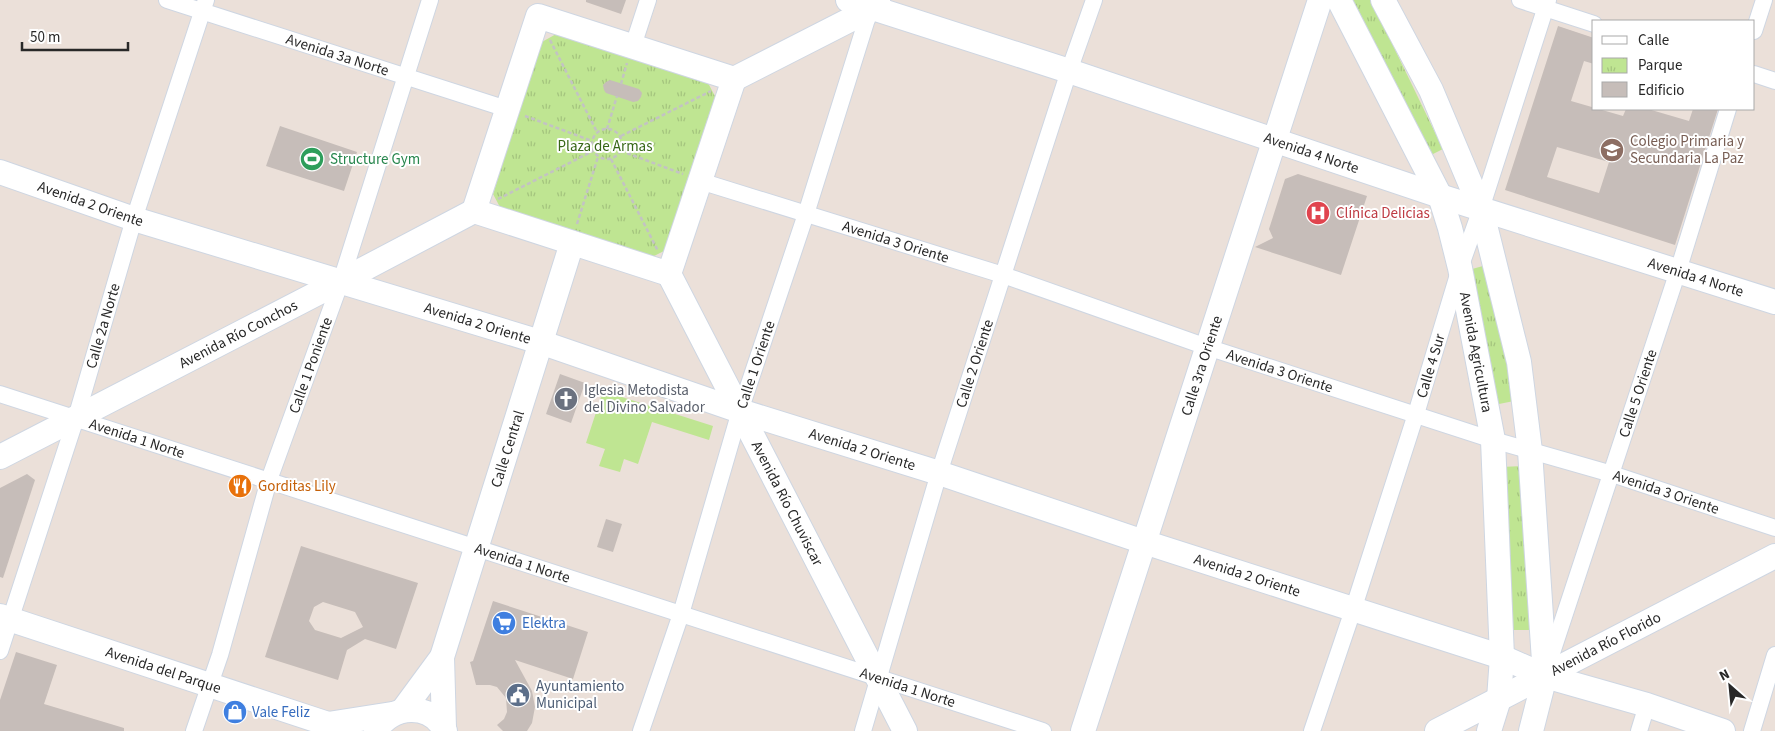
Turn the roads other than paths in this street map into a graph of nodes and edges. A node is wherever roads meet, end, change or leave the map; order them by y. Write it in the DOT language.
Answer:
graph roads {
  1 [pos="167,0"];
  2 [pos="430,0"];
  3 [pos="648,0"];
  4 [pos="848,0"];
  5 [pos="1094,0"];
  6 [pos="1320,0"];
  7 [pos="1339,0"];
  8 [pos="1383,0"];
  9 [pos="1520,0"];
  10 [pos="1764,0"];
  11 [pos="878,3"];
  12 [pos="1547,5"];
  13 [pos="204,6"];
  14 [pos="534,8"];
  15 [pos="1592,23"];
  16 [pos="1755,28"];
  17 [pos="633,46"];
  18 [pos="1069,71"];
  19 [pos="1755,74"];
  20 [pos="405,76"];
  21 [pos="734,79"];
  22 [pos="1775,81"];
  23 [pos="507,109"];
  24 [pos="1728,110"];
  25 [pos="1274,141"];
  26 [pos="0,172"];
  27 [pos="700,181"];
  28 [pos="1440,196"];
  29 [pos="1481,209"];
  30 [pos="474,211"];
  31 [pos="806,214"];
  32 [pos="134,219"];
  33 [pos="572,243"];
  34 [pos="1460,268"];
  35 [pos="1678,271"];
  36 [pos="670,274"];
  37 [pos="1003,275"];
  38 [pos="341,281"];
  39 [pos="1775,302"];
  40 [pos="540,342"];
  41 [pos="1207,347"];
  42 [pos="0,394"];
  43 [pos="740,412"];
  44 [pos="1416,414"];
  45 [pos="76,418"];
  46 [pos="1493,440"];
  47 [pos="1530,451"];
  48 [pos="0,457"];
  49 [pos="939,473"];
  50 [pos="1612,474"];
  51 [pos="269,480"];
  52 [pos="1775,528"];
  53 [pos="1144,542"];
  54 [pos="476,548"];
  55 [pos="1775,556"];
  56 [pos="1353,610"];
  57 [pos="681,614"];
  58 [pos="5,618"];
  59 [pos="0,651"];
  60 [pos="1775,655"];
  61 [pos="442,657"];
  62 [pos="1502,657"];
  63 [pos="1544,676"];
  64 [pos="878,678"];
  65 [pos="210,685"];
  66 [pos="1498,699"];
  67 [pos="1647,705"];
  68 [pos="390,718"];
  69 [pos="333,727"];
  70 [pos="444,729"];
  71 [pos="194,731"];
  72 [pos="641,731"];
  73 [pos="863,731"];
  74 [pos="905,731"];
  75 [pos="1043,731"];
  76 [pos="1083,731"];
  77 [pos="1312,731"];
  78 [pos="1437,731"];
  79 [pos="1488,731"];
  80 [pos="1531,731"];
  81 [pos="1638,731"];
  82 [pos="1723,731"];
  83 [pos="1752,731"];
  1 -- 13 [label="street, Avenida 3a Norte"];
  2 -- 20 [label="street, Calle 1 Poniente"];
  3 -- 17 [label="street"];
  4 -- 11 [label="main road, Avenida 4 Norte"];
  5 -- 18 [label="street, Calle 2 Oriente"];
  6 -- 25 [label="main road, Calle 3ra Oriente"];
  7 -- 28 [label="main road, Avenida Agricultura"];
  8 -- 29 [label="main road"];
  9 -- 12 [label="street"];
  10 -- 16 [label="street"];
  11 -- 18 [label="main road, Avenida 4 Norte"];
  11 -- 21 [label="main road"];
  11 -- 31 [label="street, Calle 1 Oriente"];
  12 -- 15 [label="street"];
  12 -- 29 [label="street, Calle 4 Sur"];
  13 -- 20 [label="street, Avenida 3a Norte"];
  13 -- 32 [label="street, Calle 2a Norte"];
  14 -- 17 [label="main road"];
  14 -- 23 [label="main road"];
  17 -- 21 [label="main road"];
  18 -- 25 [label="main road, Avenida 4 Norte"];
  18 -- 37 [label="street, Calle 2 Oriente"];
  19 -- 22 [label="street"];
  20 -- 23 [label="street, Avenida 3a Norte"];
  20 -- 38 [label="street, Calle 1 Poniente"];
  21 -- 27 [label="main road"];
  23 -- 30 [label="main road"];
  24 -- 35 [label="street, Calle 5 Oriente"];
  25 -- 28 [label="main road, Avenida 4 Norte"];
  25 -- 41 [label="main road, Calle 3ra Oriente"];
  26 -- 32 [label="main road, Avenida 2 Oriente"];
  27 -- 31 [label="street, Avenida 3 Oriente"];
  27 -- 36 [label="main road"];
  28 -- 29 [label="main road, Avenida 4 Norte"];
  28 -- 34 [label="main road, Avenida Agricultura"];
  29 -- 34 [label="street, Calle 4 Sur"];
  29 -- 35 [label="main road, Avenida 4 Norte"];
  29 -- 47 [label="main road"];
  30 -- 33 [label="main road"];
  30 -- 38 [label="main road, Avenida Río Conchos"];
  31 -- 37 [label="street, Avenida 3 Oriente"];
  31 -- 43 [label="street, Calle 1 Oriente"];
  32 -- 38 [label="main road, Avenida 2 Oriente"];
  32 -- 45 [label="street, Calle 2a Norte"];
  33 -- 36 [label="main road"];
  33 -- 40 [label="main road, Calle Central"];
  34 -- 44 [label="street, Calle 4 Sur"];
  34 -- 46 [label="main road, Avenida Agricultura"];
  35 -- 39 [label="main road, Avenida 4 Norte"];
  35 -- 50 [label="street, Calle 5 Oriente"];
  36 -- 43 [label="main road, Avenida Río Chuviscar"];
  37 -- 41 [label="street, Avenida 3 Oriente"];
  37 -- 49 [label="street, Calle 2 Oriente"];
  38 -- 40 [label="main road, Avenida 2 Oriente"];
  38 -- 45 [label="main road, Avenida Río Conchos"];
  38 -- 51 [label="street, Calle 1 Poniente"];
  40 -- 43 [label="main road, Avenida 2 Oriente"];
  40 -- 54 [label="main road, Calle Central"];
  41 -- 44 [label="street, Avenida 3 Oriente"];
  41 -- 53 [label="main road, Calle 3ra Oriente"];
  42 -- 45 [label="street, Avenida 1 Norte"];
  43 -- 49 [label="main road, Avenida 2 Oriente"];
  43 -- 57 [label="street, Calle 1 Oriente"];
  43 -- 64 [label="main road, Avenida Río Chuviscar"];
  44 -- 46 [label="street, Avenida 3 Oriente"];
  44 -- 56 [label="street, Calle 4 Sur"];
  45 -- 48 [label="main road, Avenida Río Conchos"];
  45 -- 51 [label="street, Avenida 1 Norte"];
  45 -- 58 [label="street, Calle 2a Norte"];
  46 -- 47 [label="street, Avenida 3 Oriente"];
  46 -- 62 [label="main road, Avenida Agricultura"];
  47 -- 50 [label="street, Avenida 3 Oriente"];
  47 -- 63 [label="main road"];
  49 -- 53 [label="main road, Avenida 2 Oriente"];
  49 -- 64 [label="street, Calle 2 Oriente"];
  50 -- 52 [label="street, Avenida 3 Oriente"];
  50 -- 63 [label="street, Calle 5 Oriente"];
  51 -- 54 [label="street, Avenida 1 Norte"];
  51 -- 65 [label="street, Calle 1 Poniente"];
  53 -- 56 [label="main road, Avenida 2 Oriente"];
  53 -- 76 [label="main road, Calle 3ra Oriente"];
  54 -- 57 [label="street, Avenida 1 Norte"];
  54 -- 61 [label="main road, Calle Central"];
  55 -- 63 [label="main road, Avenida Río Florido"];
  56 -- 62 [label="main road, Avenida 2 Oriente"];
  56 -- 77 [label="street, Calle 4 Sur"];
  57 -- 64 [label="street, Avenida 1 Norte"];
  57 -- 72 [label="street, Calle 1 Oriente"];
  58 -- 59 [label="street, Calle 2a Norte"];
  58 -- 65 [label="main road, Avenida del Parque"];
  60 -- 83 [label="street"];
  61 -- 68 [label="main road"];
  61 -- 70 [label="main road"];
  62 -- 63 [label="main road, Avenida 2 Oriente"];
  62 -- 66 [label="main road, Avenida Agricultura"];
  63 -- 66 [label="main road, Avenida Río Florido"];
  63 -- 67 [label="main road, Avenida 2 Oriente"];
  63 -- 80 [label="main road"];
  64 -- 73 [label="street, Calle 2 Oriente"];
  64 -- 74 [label="main road, Avenida Río Chuviscar"];
  64 -- 75 [label="street, Avenida 1 Norte"];
  65 -- 69 [label="main road, Avenida del Parque"];
  65 -- 71 [label="street, Calle 1 Poniente"];
  66 -- 78 [label="main road, Avenida Río Florido"];
  66 -- 79 [label="main road, Avenida Agricultura"];
  67 -- 81 [label="street"];
  67 -- 82 [label="main road, Avenida 2 Oriente"];
  68 -- 69 [label="main road"];
  68 -- 70 [label="main road"];
}
